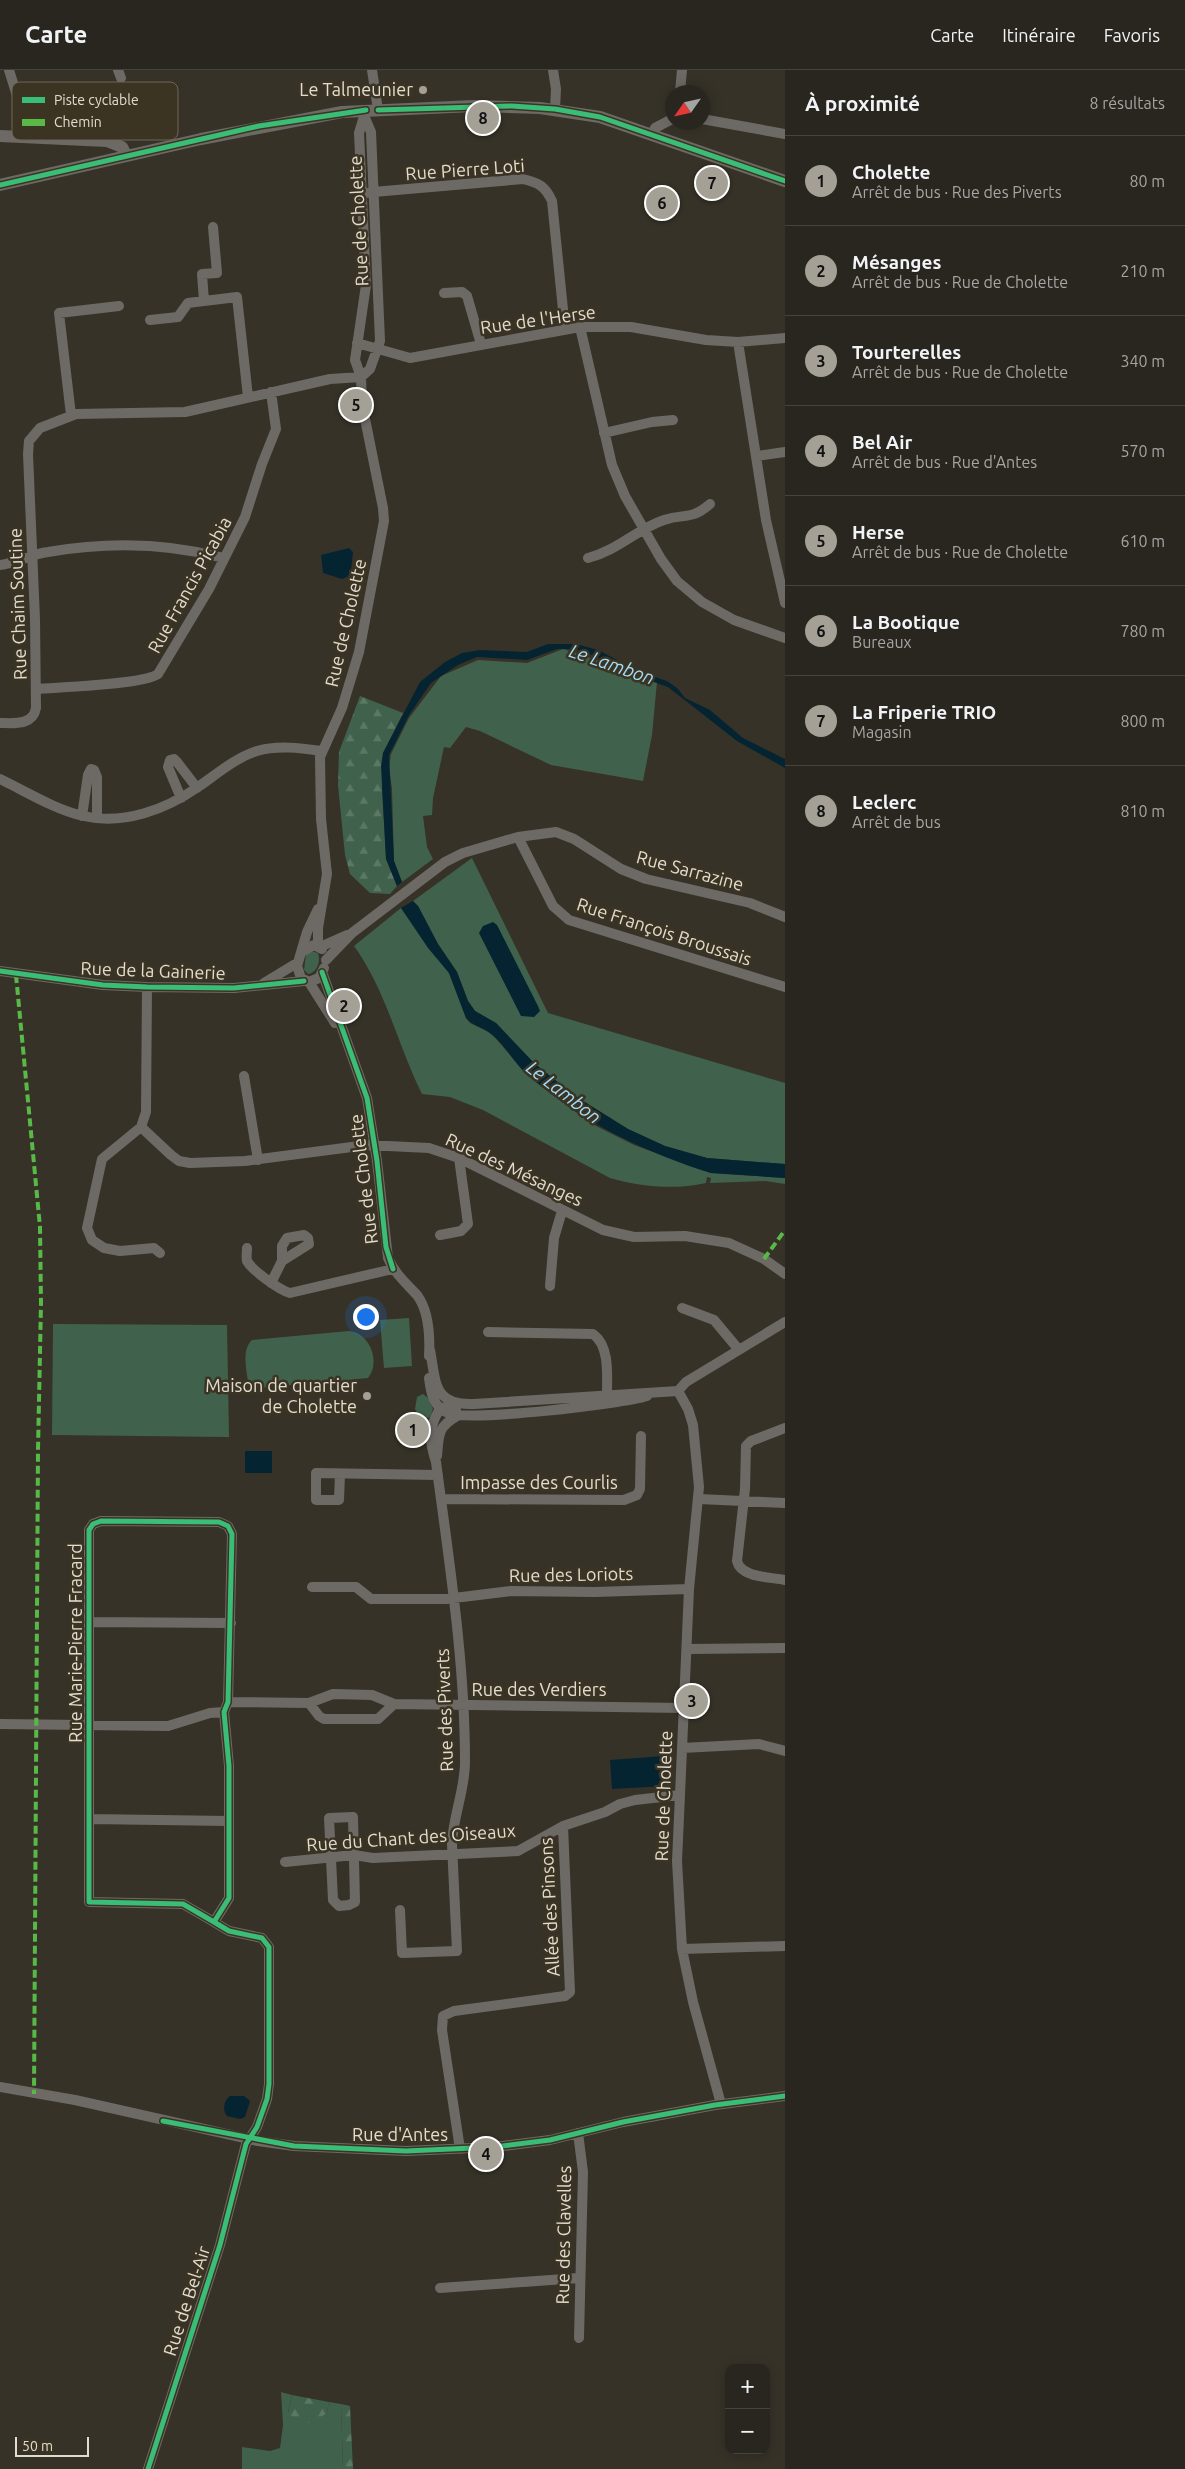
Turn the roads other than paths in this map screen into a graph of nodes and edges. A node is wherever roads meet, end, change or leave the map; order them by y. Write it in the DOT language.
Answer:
graph roads {
  1 [pos="9,70"];
  2 [pos="372,70"];
  3 [pos="553,70"];
  4 [pos="682,70"];
  5 [pos="13,82"];
  6 [pos="681,85"];
  7 [pos="555,110"];
  8 [pos="369,113"];
  9 [pos="710,120"];
  10 [pos="665,123"];
  11 [pos="652,134"];
  12 [pos="785,134"];
  13 [pos="63,140"];
  14 [pos="82,141"];
  15 [pos="126,156"];
  16 [pos="97,162"];
  17 [pos="785,181"];
  18 [pos="0,185"];
  19 [pos="374,191"];
  20 [pos="362,192"];
  21 [pos="213,227"];
  22 [pos="444,293"];
  23 [pos="204,301"];
  24 [pos="118,306"];
  25 [pos="150,320"];
  26 [pos="580,327"];
  27 [pos="565,329"];
  28 [pos="785,338"];
  29 [pos="738,342"];
  30 [pos="357,343"];
  31 [pos="481,344"];
  32 [pos="378,349"];
  33 [pos="361,377"];
  34 [pos="270,392"];
  35 [pos="248,397"];
  36 [pos="71,415"];
  37 [pos="673,420"];
  38 [pos="604,433"];
  39 [pos="785,452"];
  40 [pos="757,456"];
  41 [pos="710,504"];
  42 [pos="644,530"];
  43 [pos="33,554"];
  44 [pos="224,558"];
  45 [pos="588,558"];
  46 [pos="0,564"];
  47 [pos="785,603"];
  48 [pos="785,637"];
  49 [pos="36,689"];
  50 [pos="0,723"];
  51 [pos="321,751"];
  52 [pos="0,779"];
  53 [pos="197,788"];
  54 [pos="181,798"];
  55 [pos="82,816"];
  56 [pos="97,818"];
  57 [pos="518,837"];
  58 [pos="322,901"];
  59 [pos="785,917"];
  60 [pos="352,932"];
  61 [pos="319,946"];
  62 [pos="303,951"];
  63 [pos="326,960"];
  64 [pos="298,963"];
  65 [pos="0,971"];
  66 [pos="322,972"];
  67 [pos="307,981"];
  68 [pos="263,984"];
  69 [pos="147,987"];
  70 [pos="785,987"];
  71 [pos="346,1039"];
  72 [pos="244,1076"];
  73 [pos="141,1127"];
  74 [pos="375,1145"];
  75 [pos="459,1158"];
  76 [pos="258,1160"];
  77 [pos="562,1211"];
  78 [pos="440,1235"];
  79 [pos="247,1248"];
  80 [pos="160,1253"];
  81 [pos="282,1261"];
  82 [pos="393,1269"];
  83 [pos="785,1274"];
  84 [pos="271,1283"];
  85 [pos="550,1286"];
  86 [pos="682,1308"];
  87 [pos="785,1322"];
  88 [pos="488,1332"];
  89 [pos="739,1350"];
  90 [pos="678,1391"];
  91 [pos="656,1392"];
  92 [pos="607,1394"];
  93 [pos="447,1411"];
  94 [pos="785,1428"];
  95 [pos="641,1436"];
  96 [pos="340,1474"];
  97 [pos="438,1475"];
  98 [pos="441,1499"];
  99 [pos="699,1499"];
  100 [pos="744,1500"];
  101 [pos="785,1503"];
  102 [pos="785,1580"];
  103 [pos="312,1587"];
  104 [pos="689,1589"];
  105 [pos="454,1598"];
  106 [pos="90,1622"];
  107 [pos="231,1623"];
  108 [pos="785,1648"];
  109 [pos="687,1649"];
  110 [pos="228,1702"];
  111 [pos="309,1703"];
  112 [pos="394,1704"];
  113 [pos="463,1706"];
  114 [pos="684,1708"];
  115 [pos="224,1712"];
  116 [pos="0,1724"];
  117 [pos="90,1725"];
  118 [pos="682,1748"];
  119 [pos="785,1751"];
  120 [pos="680,1795"];
  121 [pos="90,1818"];
  122 [pos="229,1820"];
  123 [pos="562,1826"];
  124 [pos="453,1854"];
  125 [pos="354,1855"];
  126 [pos="331,1856"];
  127 [pos="285,1862"];
  128 [pos="400,1910"];
  129 [pos="214,1922"];
  130 [pos="262,1938"];
  131 [pos="785,1946"];
  132 [pos="682,1949"];
  133 [pos="0,2087"];
  134 [pos="785,2096"];
  135 [pos="721,2104"];
  136 [pos="578,2133"];
  137 [pos="249,2139"];
  138 [pos="460,2149"];
  139 [pos="580,2278"];
  140 [pos="440,2288"];
  141 [pos="579,2338"];
  142 [pos="148,2469"];
  1 -- 5 [label="street"];
  2 -- 8 [label="street"];
  3 -- 7 [label="street"];
  4 -- 6 [label="street"];
  7 -- 8 [label="main road"];
  7 -- 11 [label="main road"];
  8 -- 15 [label="main road"];
  8 -- 19 [label="street, Rue de Cholette"];
  8 -- 20 [label="street, Rue de Cholette"];
  9 -- 12 [label="street"];
  10 -- 11 [label="street"];
  11 -- 17 [label="main road"];
  13 -- 14 [label="main road"];
  14 -- 15 [label="main road"];
  14 -- 16 [label="main road"];
  15 -- 16 [label="main road"];
  16 -- 18 [label="main road"];
  19 -- 20 [label="street, Rue Pierre Loti"];
  19 -- 27 [label="street, Rue Pierre Loti"];
  19 -- 32 [label="street, Rue de Cholette"];
  20 -- 30 [label="street, Rue de Cholette"];
  21 -- 23 [label="street"];
  22 -- 31 [label="street"];
  23 -- 25 [label="street"];
  23 -- 35 [label="street"];
  24 -- 36 [label="street"];
  26 -- 27 [label="street, Rue de l'Herse"];
  26 -- 29 [label="street, Rue de l'Herse"];
  26 -- 38 [label="street"];
  27 -- 31 [label="street, Rue de l'Herse"];
  28 -- 29 [label="street, Rue de l'Herse"];
  29 -- 40 [label="street"];
  30 -- 32 [label="street, Rue de l'Herse"];
  30 -- 33 [label="street, Rue de Cholette"];
  31 -- 32 [label="street, Rue de l'Herse"];
  32 -- 33 [label="street, Rue de Cholette"];
  33 -- 34 [label="street, Rue Chaim Soutine"];
  33 -- 51 [label="street, Rue de Cholette"];
  34 -- 35 [label="street, Rue Chaim Soutine"];
  34 -- 44 [label="street, Rue Francis Picabia"];
  35 -- 36 [label="street, Rue Chaim Soutine"];
  36 -- 43 [label="street, Rue Chaim Soutine"];
  37 -- 38 [label="street"];
  38 -- 42 [label="street"];
  39 -- 40 [label="street"];
  40 -- 47 [label="street"];
  41 -- 42 [label="street"];
  42 -- 45 [label="street"];
  42 -- 48 [label="street"];
  43 -- 44 [label="street"];
  43 -- 46 [label="street"];
  43 -- 49 [label="street, Rue Chaim Soutine"];
  44 -- 49 [label="street, Rue Francis Picabia"];
  49 -- 50 [label="street, Rue Chaim Soutine"];
  51 -- 53 [label="street"];
  51 -- 58 [label="street, Rue de Cholette"];
  52 -- 55 [label="street"];
  53 -- 54 [label="street"];
  53 -- 54 [label="street"];
  54 -- 56 [label="street"];
  55 -- 56 [label="street"];
  55 -- 56 [label="street"];
  57 -- 59 [label="street, Rue Sarrazine"];
  57 -- 60 [label="street, Rue Sarrazine"];
  57 -- 70 [label="street, Rue François Broussais"];
  58 -- 61 [label="street, Rue de Cholette"];
  58 -- 62 [label="street, Rue de Cholette"];
  60 -- 61 [label="street, Rue Sarrazine"];
  60 -- 63 [label="street, Rue Sarrazine"];
  61 -- 62 [label="street"];
  61 -- 63 [label="street"];
  62 -- 64 [label="street"];
  63 -- 66 [label="street"];
  64 -- 67 [label="street"];
  64 -- 68 [label="street, Rue de la Gainerie"];
  65 -- 69 [label="street, Rue de la Gainerie"];
  66 -- 67 [label="street"];
  66 -- 71 [label="street, Rue de Cholette"];
  67 -- 68 [label="street, Rue de la Gainerie"];
  67 -- 71 [label="street, Rue de Cholette"];
  68 -- 69 [label="street, Rue de la Gainerie"];
  69 -- 73 [label="street"];
  71 -- 74 [label="street, Rue de Cholette"];
  72 -- 76 [label="street"];
  73 -- 76 [label="street, Rue des Mésanges"];
  73 -- 80 [label="street"];
  74 -- 75 [label="street, Rue des Mésanges"];
  74 -- 76 [label="street, Rue des Mésanges"];
  74 -- 82 [label="street, Rue de Cholette"];
  75 -- 77 [label="street, Rue des Mésanges"];
  75 -- 78 [label="street"];
  77 -- 83 [label="street, Rue des Mésanges"];
  77 -- 85 [label="street"];
  79 -- 84 [label="street"];
  81 -- 84 [label="street"];
  82 -- 84 [label="street"];
  82 -- 93 [label="street, Rue de Cholette"];
  86 -- 89 [label="street"];
  87 -- 89 [label="street"];
  88 -- 92 [label="street"];
  89 -- 90 [label="street"];
  90 -- 91 [label="street"];
  90 -- 99 [label="street, Rue de Cholette"];
  91 -- 92 [label="street"];
  91 -- 93 [label="street"];
  92 -- 93 [label="street"];
  93 -- 97 [label="street, Rue des Piverts"];
  94 -- 100 [label="street"];
  95 -- 98 [label="street, Impasse des Courlis"];
  96 -- 97 [label="street"];
  97 -- 98 [label="street, Rue des Piverts"];
  98 -- 105 [label="street, Rue des Piverts"];
  99 -- 100 [label="street"];
  99 -- 104 [label="street, Rue de Cholette"];
  100 -- 101 [label="street"];
  100 -- 102 [label="street"];
  103 -- 105 [label="street, Rue des Loriots"];
  104 -- 105 [label="street, Rue des Loriots"];
  104 -- 109 [label="street, Rue de Cholette"];
  105 -- 113 [label="street, Rue des Piverts"];
  106 -- 107 [label="street"];
  106 -- 107 [label="street, Rue Marie-Pierre Fracard"];
  106 -- 117 [label="street, Rue Marie-Pierre Fracard"];
  107 -- 110 [label="street, Rue Marie-Pierre Fracard"];
  108 -- 109 [label="street"];
  109 -- 114 [label="street, Rue de Cholette"];
  110 -- 111 [label="street, Rue des Verdiers"];
  110 -- 115 [label="street, Rue Marie-Pierre Fracard"];
  111 -- 112 [label="street, Rue des Verdiers"];
  111 -- 112 [label="street"];
  112 -- 113 [label="street, Rue des Verdiers"];
  113 -- 114 [label="street, Rue des Verdiers"];
  113 -- 124 [label="street, Rue des Piverts"];
  114 -- 118 [label="street, Rue de Cholette"];
  115 -- 117 [label="street"];
  115 -- 122 [label="street, Rue Marie-Pierre Fracard"];
  116 -- 117 [label="street"];
  117 -- 121 [label="street, Rue Marie-Pierre Fracard"];
  118 -- 119 [label="street"];
  118 -- 120 [label="street, Rue de Cholette"];
  120 -- 123 [label="street, Rue du Chant des Oiseaux"];
  120 -- 132 [label="street, Rue de Cholette"];
  121 -- 122 [label="street"];
  121 -- 129 [label="street, Rue Marie-Pierre Fracard"];
  122 -- 129 [label="street, Rue Marie-Pierre Fracard"];
  123 -- 124 [label="street, Rue du Chant des Oiseaux"];
  123 -- 138 [label="street, Allée des Pinsons"];
  124 -- 125 [label="street, Rue du Chant des Oiseaux"];
  124 -- 128 [label="street, Rue des Piverts"];
  125 -- 126 [label="street, Rue du Chant des Oiseaux"];
  125 -- 126 [label="street"];
  125 -- 126 [label="street"];
  126 -- 127 [label="street, Rue du Chant des Oiseaux"];
  129 -- 130 [label="street, Rue Marie-Pierre Fracard"];
  130 -- 137 [label="street, Rue de Bel-Air"];
  131 -- 132 [label="street"];
  132 -- 135 [label="street, Rue de Cholette"];
  133 -- 137 [label="street, Rue d'Antes"];
  134 -- 135 [label="street, Rue d'Antes"];
  135 -- 136 [label="street, Rue d'Antes"];
  136 -- 138 [label="street, Rue d'Antes"];
  136 -- 139 [label="street, Rue des Clavelles"];
  137 -- 138 [label="street, Rue d'Antes"];
  137 -- 142 [label="street, Rue de Bel-Air"];
  139 -- 140 [label="street"];
  139 -- 141 [label="street, Rue des Clavelles"];
}
